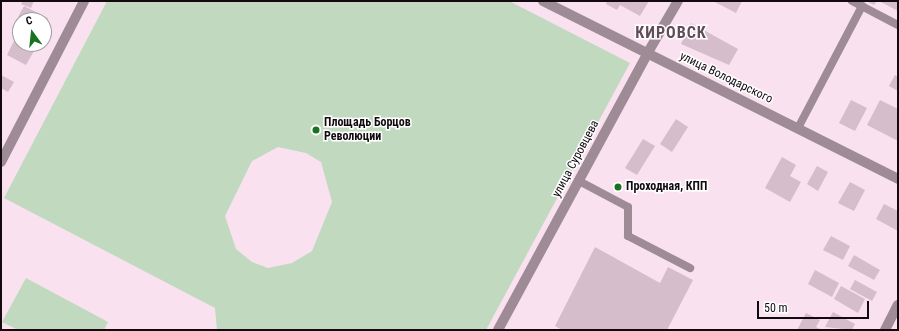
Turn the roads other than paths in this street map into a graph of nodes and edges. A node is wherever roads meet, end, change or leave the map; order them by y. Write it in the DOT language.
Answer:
graph roads {
  1 [pos="84,1"];
  2 [pos="543,1"];
  3 [pos="678,1"];
  4 [pos="852,1"];
  5 [pos="862,6"];
  6 [pos="898,25"];
  7 [pos="647,54"];
  8 [pos="798,128"];
  9 [pos="1,162"];
  10 [pos="898,179"];
  11 [pos="579,181"];
  12 [pos="690,268"];
  13 [pos="898,305"];
  14 [pos="498,330"];
  15 [pos="885,330"];
  1 -- 9 [label="street"];
  2 -- 7 [label="street, улица Володарского"];
  3 -- 7 [label="street, улица Суровцева"];
  4 -- 5 [label="lane"];
  5 -- 6 [label="lane"];
  5 -- 8 [label="lane"];
  7 -- 8 [label="street, улица Володарского"];
  7 -- 11 [label="street, улица Суровцева"];
  8 -- 10 [label="street, улица Володарского"];
  11 -- 12 [label="lane"];
  11 -- 14 [label="street, улица Суровцева"];
  13 -- 15 [label="street"];
}
